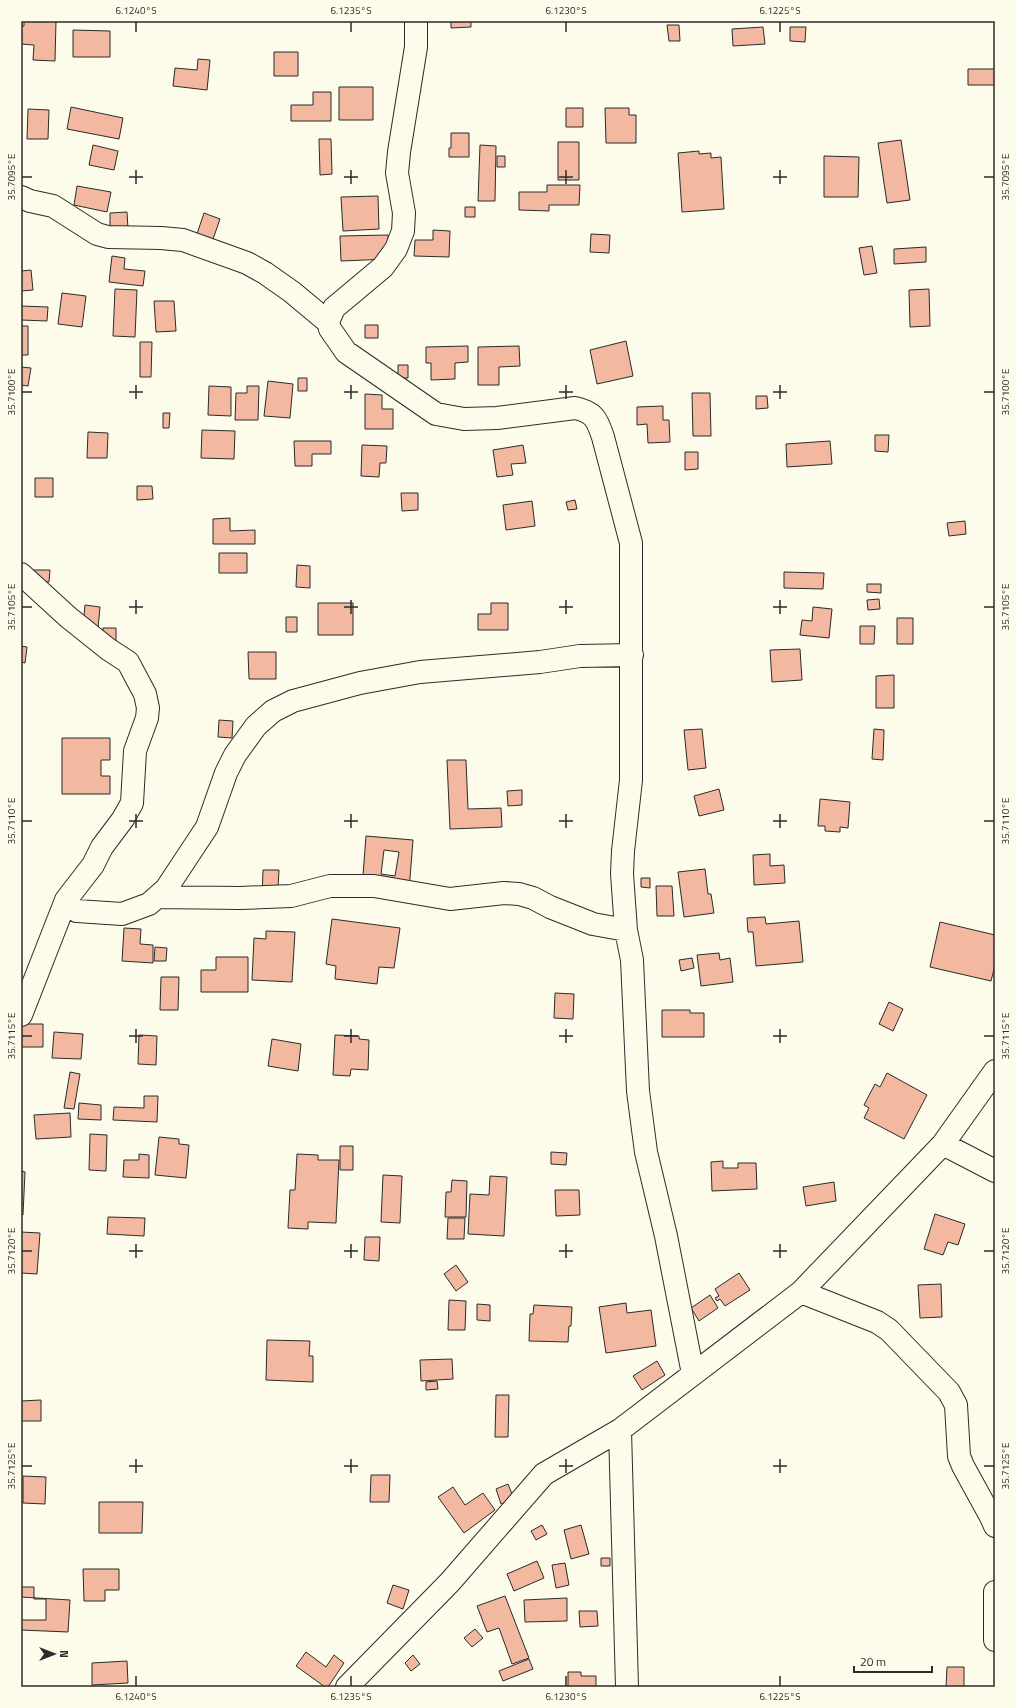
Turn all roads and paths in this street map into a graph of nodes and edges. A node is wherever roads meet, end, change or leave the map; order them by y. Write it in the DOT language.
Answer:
graph roads {
  1 [pos="416,21"];
  2 [pos="21,197"];
  3 [pos="328,322"];
  4 [pos="21,574"];
  5 [pos="632,655"];
  6 [pos="157,897"];
  7 [pos="76,911"];
  8 [pos="626,930"];
  9 [pos="21,1015"];
  10 [pos="995,1071"];
  11 [pos="943,1144"];
  12 [pos="995,1171"];
  13 [pos="801,1292"];
  14 [pos="693,1374"];
  15 [pos="620,1430"];
  16 [pos="995,1526"];
  17 [pos="995,1592"];
  18 [pos="995,1640"];
  19 [pos="347,1687"];
  20 [pos="627,1687"];
  1 -- 3 [label="street"];
  2 -- 3 [label="street"];
  3 -- 5 [label="street"];
  4 -- 9 [label="street"];
  5 -- 6 [label="street"];
  5 -- 8 [label="street"];
  6 -- 7 [label="street"];
  6 -- 8 [label="street"];
  8 -- 14 [label="street"];
  10 -- 11 [label="street"];
  11 -- 12 [label="street"];
  11 -- 13 [label="street"];
  13 -- 14 [label="street"];
  13 -- 16 [label="street"];
  14 -- 15 [label="street"];
  15 -- 19 [label="street"];
  15 -- 20 [label="street"];
  17 -- 18 [label="street"];
}
